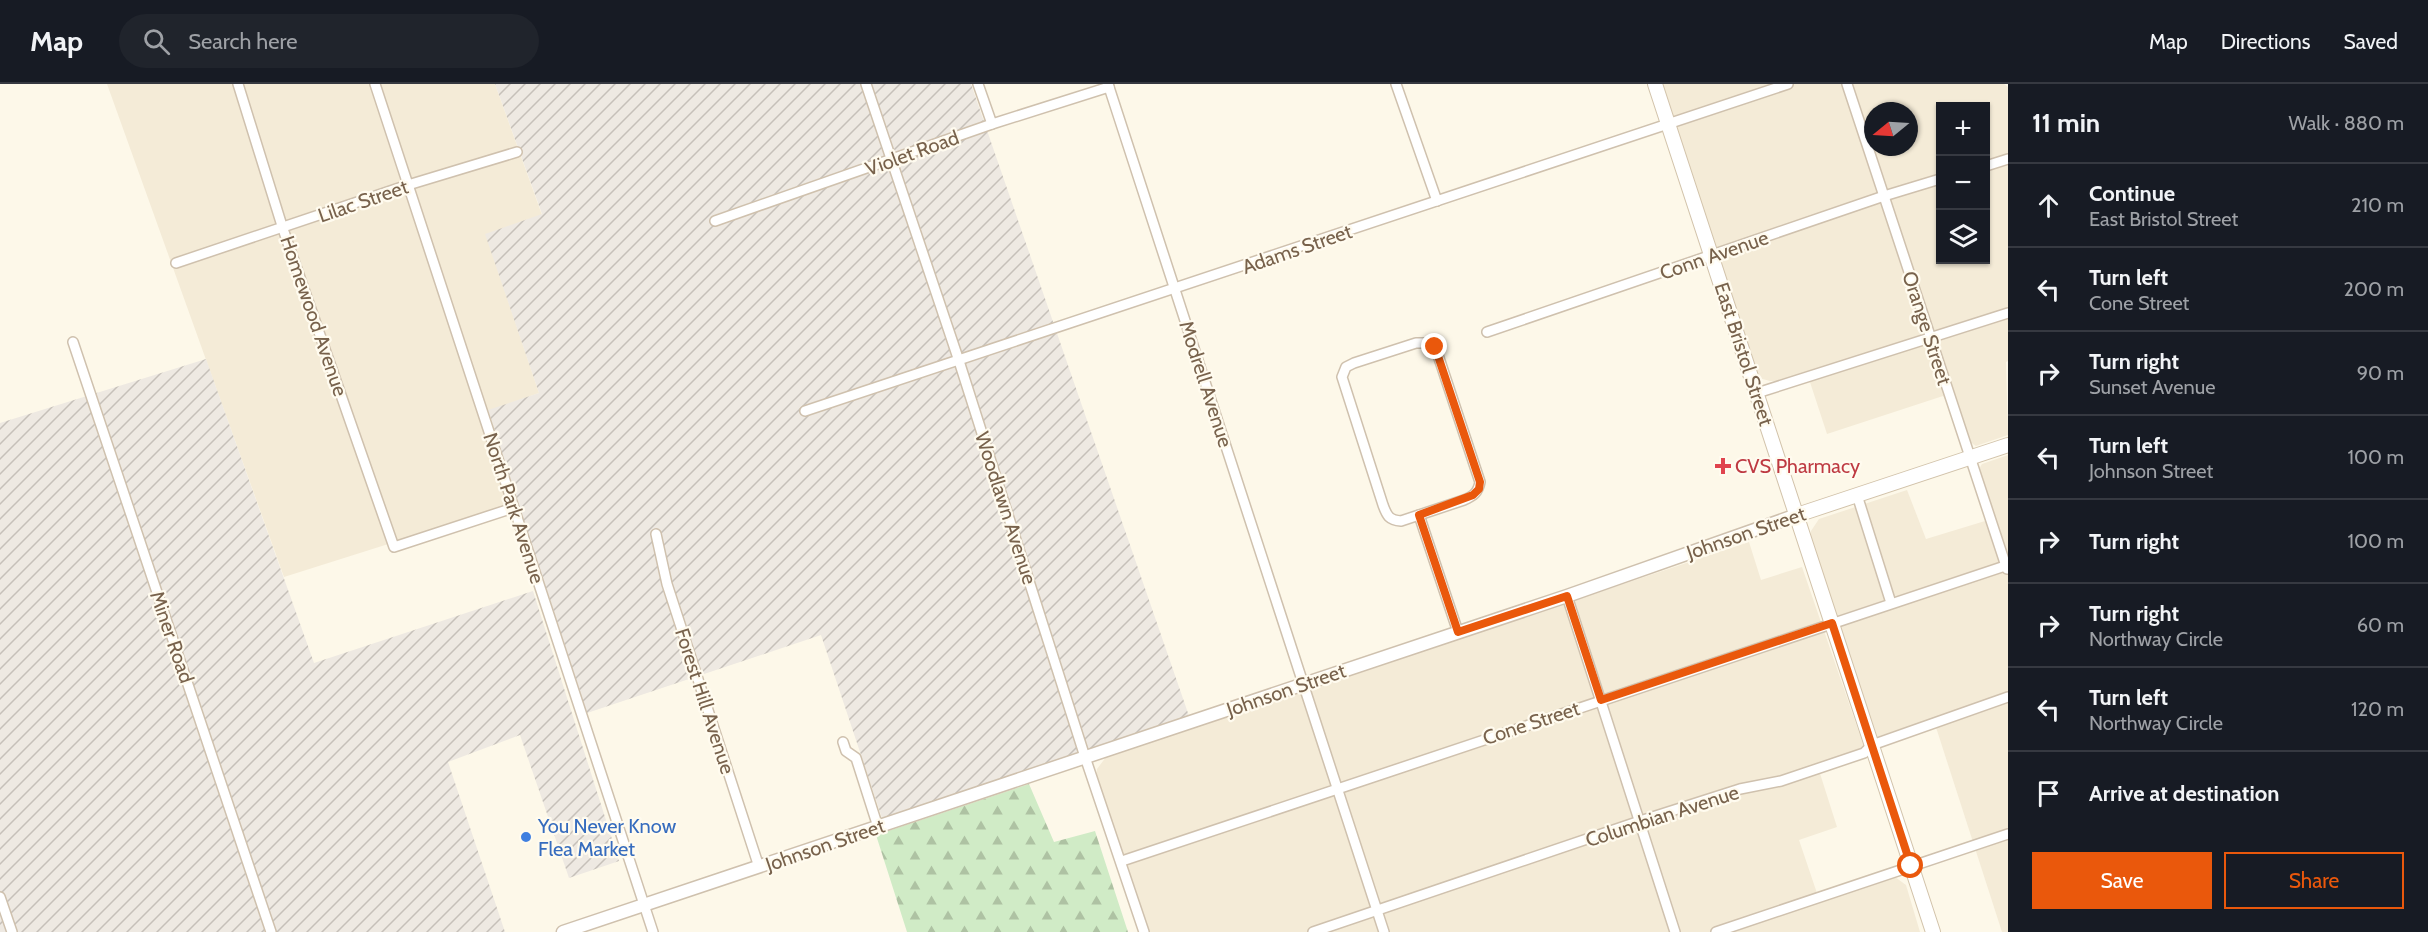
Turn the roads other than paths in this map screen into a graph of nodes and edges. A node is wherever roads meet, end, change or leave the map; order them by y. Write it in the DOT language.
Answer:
graph roads {
  1 [pos="238,84"];
  2 [pos="375,84"];
  3 [pos="866,84"];
  4 [pos="978,84"];
  5 [pos="1396,84"];
  6 [pos="1655,84"];
  7 [pos="1788,84"];
  8 [pos="1847,84"];
  9 [pos="1108,85"];
  10 [pos="992,124"];
  11 [pos="1668,124"];
  12 [pos="517,152"];
  13 [pos="890,159"];
  14 [pos="2006,159"];
  15 [pos="1990,165"];
  16 [pos="2008,171"];
  17 [pos="1936,180"];
  18 [pos="408,185"];
  19 [pos="1884,196"];
  20 [pos="1437,201"];
  21 [pos="715,221"];
  22 [pos="283,229"];
  23 [pos="1712,255"];
  24 [pos="176,263"];
  25 [pos="1176,289"];
  26 [pos="2008,313"];
  27 [pos="1487,332"];
  28 [pos="1930,339"];
  29 [pos="72,342"];
  30 [pos="959,361"];
  31 [pos="1757,393"];
  32 [pos="805,411"];
  33 [pos="2008,445"];
  34 [pos="1970,458"];
  35 [pos="1857,495"];
  36 [pos="513,508"];
  37 [pos="1797,514"];
  38 [pos="1419,515"];
  39 [pos="656,534"];
  40 [pos="2007,567"];
  41 [pos="1567,596"];
  42 [pos="1891,603"];
  43 [pos="1832,623"];
  44 [pos="1458,632"];
  45 [pos="1304,684"];
  46 [pos="2008,697"];
  47 [pos="1601,700"];
  48 [pos="843,742"];
  49 [pos="1872,745"];
  50 [pos="1085,757"];
  51 [pos="1337,788"];
  52 [pos="1640,821"];
  53 [pos="878,827"];
  54 [pos="2008,834"];
  55 [pos="1122,861"];
  56 [pos="1911,866"];
  57 [pos="759,867"];
  58 [pos="0,897"];
  59 [pos="644,905"];
  60 [pos="1377,911"];
  61 [pos="12,932"];
  62 [pos="271,932"];
  63 [pos="563,932"];
  64 [pos="653,932"];
  65 [pos="1144,932"];
  66 [pos="1313,932"];
  67 [pos="1384,932"];
  68 [pos="1675,932"];
  69 [pos="1716,932"];
  70 [pos="1933,932"];
  1 -- 22 [label="street, Homewood Avenue"];
  2 -- 18 [label="street, North Park Avenue"];
  3 -- 13 [label="street, Woodlawn Avenue"];
  4 -- 10 [label="street"];
  5 -- 20 [label="street"];
  6 -- 11 [label="main road, East Bristol Street"];
  7 -- 11 [label="street, Adams Street"];
  8 -- 19 [label="street, Orange Street"];
  9 -- 10 [label="street, Violet Road"];
  9 -- 25 [label="street, Modrell Avenue"];
  10 -- 13 [label="street, Violet Road"];
  11 -- 20 [label="street, Adams Street"];
  11 -- 23 [label="main road, East Bristol Street"];
  12 -- 18 [label="street, Lilac Street"];
  13 -- 21 [label="street, Violet Road"];
  13 -- 30 [label="street, Woodlawn Avenue"];
  14 -- 15 [label="street"];
  14 -- 16 [label="street"];
  17 -- 19 [label="street, Conn Avenue"];
  18 -- 22 [label="street, Lilac Street"];
  18 -- 36 [label="street, North Park Avenue"];
  19 -- 23 [label="street, Conn Avenue"];
  19 -- 28 [label="street, Orange Street"];
  20 -- 25 [label="street, Adams Street"];
  22 -- 24 [label="street, Lilac Street"];
  22 -- 36 [label="street, Homewood Avenue"];
  23 -- 27 [label="street, Conn Avenue"];
  23 -- 31 [label="main road, East Bristol Street"];
  25 -- 30 [label="street, Adams Street"];
  25 -- 45 [label="street, Modrell Avenue"];
  26 -- 28 [label="street"];
  28 -- 31 [label="street"];
  28 -- 34 [label="street, Orange Street"];
  29 -- 62 [label="street, Miner Road"];
  30 -- 32 [label="street, Adams Street"];
  30 -- 50 [label="street, Woodlawn Avenue"];
  31 -- 37 [label="main road, East Bristol Street"];
  33 -- 34 [label="main road, Johnson Street"];
  34 -- 35 [label="main road, Johnson Street"];
  34 -- 40 [label="street, Orange Street"];
  35 -- 37 [label="main road, Johnson Street"];
  35 -- 42 [label="street"];
  36 -- 59 [label="street, North Park Avenue"];
  37 -- 41 [label="street, Johnson Street"];
  37 -- 43 [label="main road, East Bristol Street"];
  38 -- 38 [label="street"];
  38 -- 44 [label="street"];
  39 -- 57 [label="street, Forest Hill Avenue"];
  40 -- 42 [label="street, Cone Street"];
  41 -- 44 [label="street, Johnson Street"];
  41 -- 47 [label="street"];
  42 -- 43 [label="street, Cone Street"];
  43 -- 47 [label="street, Cone Street"];
  43 -- 49 [label="main road, East Bristol Street"];
  44 -- 45 [label="street, Johnson Street"];
  45 -- 50 [label="street, Johnson Street"];
  45 -- 51 [label="street, Modrell Avenue"];
  46 -- 49 [label="street, Columbian Avenue"];
  47 -- 51 [label="street, Cone Street"];
  47 -- 52 [label="street"];
  48 -- 53 [label="street"];
  49 -- 52 [label="street, Columbian Avenue"];
  49 -- 56 [label="main road, East Bristol Street"];
  50 -- 53 [label="street, Johnson Street"];
  50 -- 55 [label="street, Woodlawn Avenue"];
  51 -- 55 [label="street, Cone Street"];
  51 -- 60 [label="street, Modrell Avenue"];
  52 -- 60 [label="street, Columbian Avenue"];
  52 -- 68 [label="street"];
  53 -- 57 [label="street, Johnson Street"];
  54 -- 56 [label="street"];
  55 -- 65 [label="street, Woodlawn Avenue"];
  56 -- 69 [label="street"];
  56 -- 70 [label="main road, East Bristol Street"];
  57 -- 59 [label="street, Johnson Street"];
  58 -- 61 [label="street"];
  59 -- 63 [label="street, Johnson Street"];
  59 -- 64 [label="street, North Park Avenue"];
  60 -- 66 [label="street, Columbian Avenue"];
  60 -- 67 [label="street, Modrell Avenue"];
}
